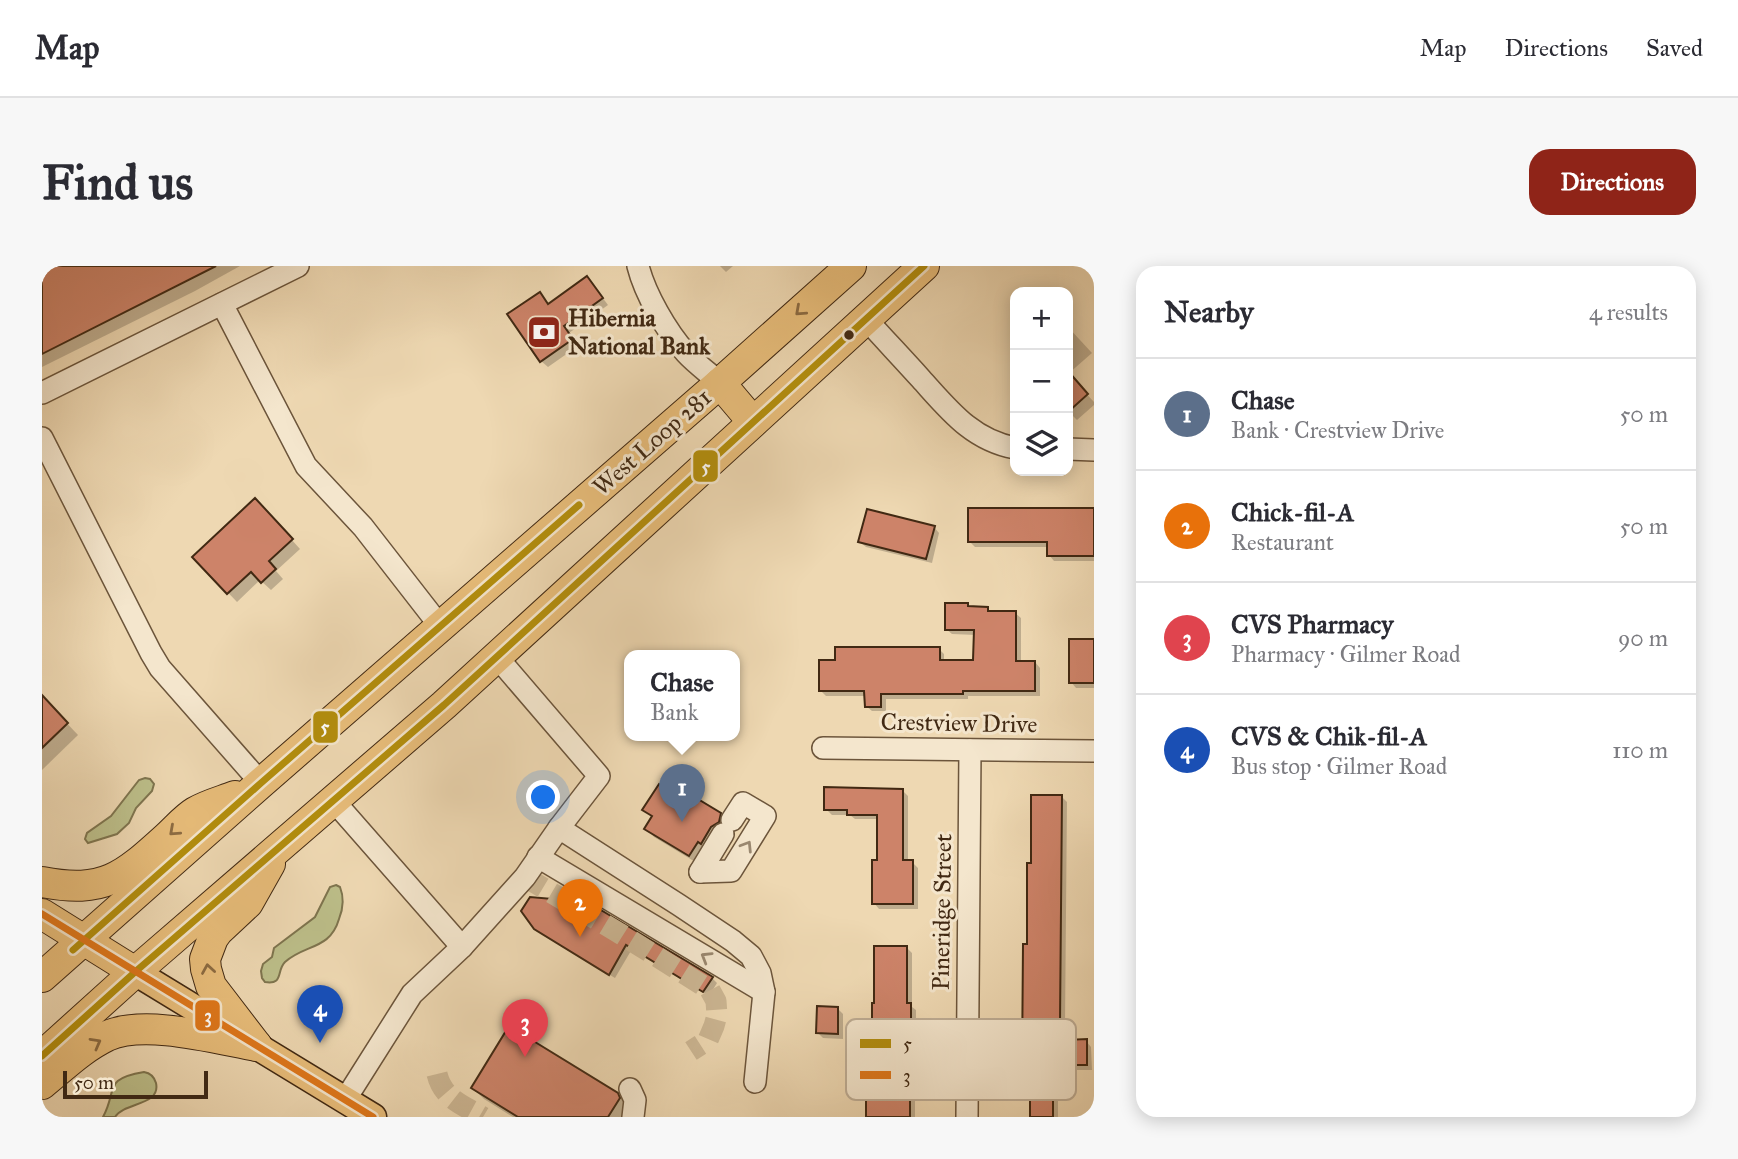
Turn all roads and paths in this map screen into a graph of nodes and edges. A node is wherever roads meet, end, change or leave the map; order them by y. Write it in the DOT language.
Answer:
graph roads {
  1 [pos="298,266"];
  2 [pos="638,266"];
  3 [pos="851,266"];
  4 [pos="910,271"];
  5 [pos="222,304"];
  6 [pos="866,319"];
  7 [pos="720,383"];
  8 [pos="42,393"];
  9 [pos="753,422"];
  10 [pos="42,438"];
  11 [pos="1010,447"];
  12 [pos="1073,449"];
  13 [pos="1094,450"];
  14 [pos="440,626"];
  15 [pos="496,656"];
  16 [pos="822,748"];
  17 [pos="970,750"];
  18 [pos="1094,751"];
  19 [pos="258,786"];
  20 [pos="332,800"];
  21 [pos="732,819"];
  22 [pos="559,828"];
  23 [pos="279,847"];
  24 [pos="538,857"];
  25 [pos="42,882"];
  26 [pos="42,914"];
  27 [pos="85,940"];
  28 [pos="461,947"];
  29 [pos="135,972"];
  30 [pos="42,977"];
  31 [pos="764,992"];
  32 [pos="968,1019"];
  33 [pos="257,1046"];
  34 [pos="42,1056"];
  35 [pos="755,1082"];
  36 [pos="42,1084"];
  37 [pos="630,1089"];
  38 [pos="345,1100"];
  39 [pos="373,1117"];
  40 [pos="633,1117"];
  1 -- 5 [label="street"];
  2 -- 7 [label="street"];
  3 -- 7 [label="highway, West Loop 281, one-way"];
  4 -- 6 [label="highway"];
  5 -- 8 [label="street"];
  5 -- 14 [label="street"];
  6 -- 9 [label="highway"];
  6 -- 11 [label="street"];
  7 -- 9 [label="highway"];
  7 -- 14 [label="highway, West Loop 281"];
  9 -- 15 [label="highway"];
  10 -- 19 [label="street"];
  12 -- 13 [label="street"];
  14 -- 19 [label="highway, West Loop 281"];
  15 -- 20 [label="highway"];
  15 -- 22 [label="street"];
  16 -- 17 [label="street, Crestview Drive"];
  17 -- 18 [label="street, Crestview Drive"];
  17 -- 32 [label="street, Pineridge Street"];
  19 -- 25 [label="highway, one-way"];
  19 -- 27 [label="highway, West Loop 281"];
  20 -- 23 [label="highway"];
  20 -- 28 [label="street"];
  21 -- 21 [label="street, one-way"];
  22 -- 24 [label="street"];
  22 -- 31 [label="street"];
  23 -- 29 [label="highway"];
  33 -- 23 [label="highway, one-way"];
  24 -- 28 [label="street"];
  31 -- 24 [label="street, one-way"];
  26 -- 27 [label="highway"];
  27 -- 29 [label="highway"];
  27 -- 30 [label="highway, West Loop 281"];
  28 -- 38 [label="street"];
  29 -- 33 [label="main road"];
  29 -- 34 [label="highway"];
  31 -- 35 [label="street"];
  36 -- 33 [label="highway, one-way"];
  33 -- 38 [label="main road"];
  37 -- 40 [label="street"];
  38 -- 39 [label="main road"];
}
